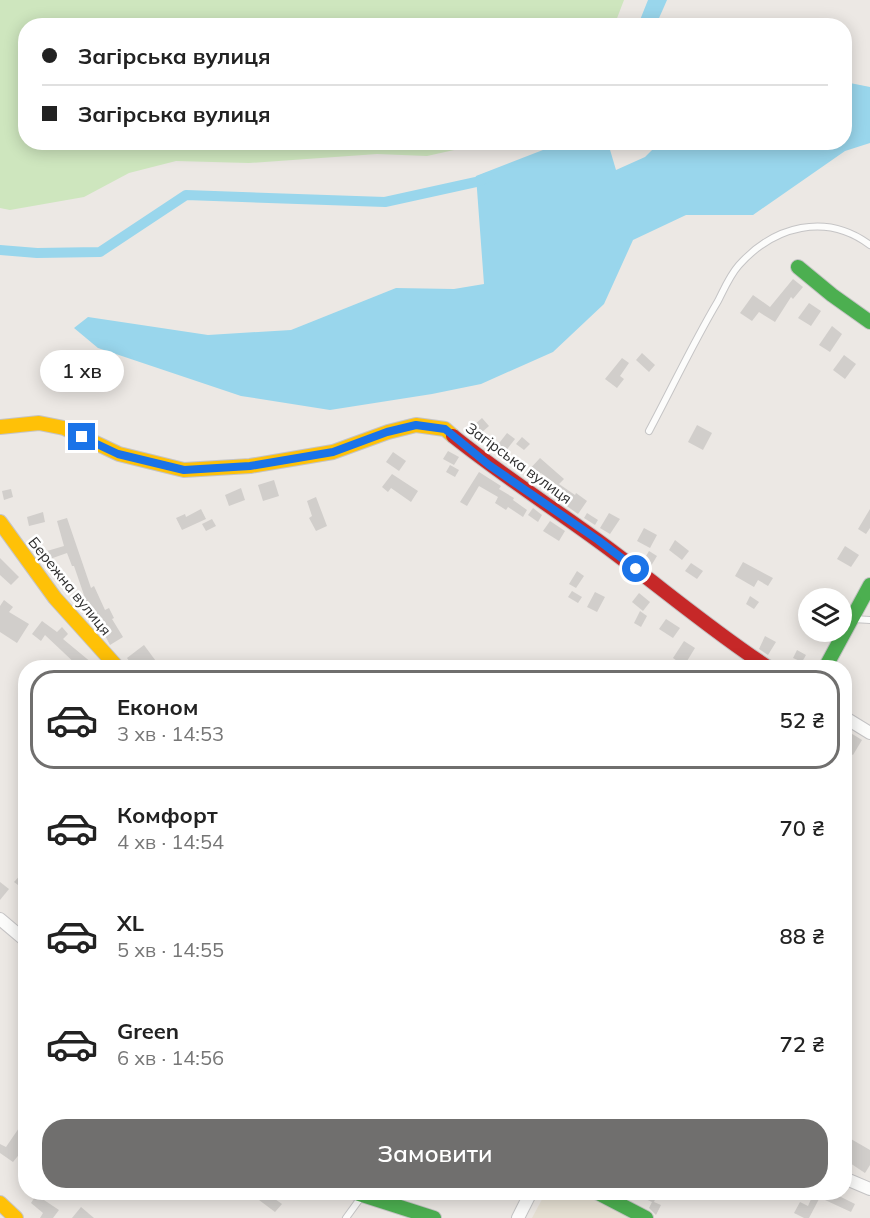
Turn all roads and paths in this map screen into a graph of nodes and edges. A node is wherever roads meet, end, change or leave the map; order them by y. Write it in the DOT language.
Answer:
graph roads {
  1 [pos="870,245"];
  2 [pos="798,267"];
  3 [pos="870,322"];
  4 [pos="0,427"];
  5 [pos="649,431"];
  6 [pos="0,522"];
  7 [pos="870,585"];
  8 [pos="853,618"];
  9 [pos="870,620"];
  10 [pos="110,660"];
  11 [pos="757,660"];
  12 [pos="829,660"];
  13 [pos="852,722"];
  14 [pos="870,734"];
  15 [pos="0,919"];
  16 [pos="18,934"];
  17 [pos="852,1181"];
  18 [pos="870,1189"];
  19 [pos="355,1200"];
  20 [pos="377,1200"];
  21 [pos="527,1200"];
  22 [pos="611,1200"];
  23 [pos="0,1203"];
  24 [pos="16,1218"];
  25 [pos="346,1218"];
  26 [pos="434,1218"];
  27 [pos="518,1218"];
  28 [pos="646,1218"];
  1 -- 5 [label="lane"];
  2 -- 3 [label="street"];
  4 -- 11 [label="street, Загірська вулиця"];
  6 -- 10 [label="street, Бережна вулиця"];
  7 -- 8 [label="street"];
  8 -- 9 [label="lane"];
  8 -- 12 [label="street"];
  13 -- 14 [label="street"];
  15 -- 16 [label="street"];
  17 -- 18 [label="street"];
  19 -- 25 [label="lane"];
  20 -- 26 [label="street"];
  21 -- 27 [label="street"];
  22 -- 28 [label="street"];
  23 -- 24 [label="street"];
}
